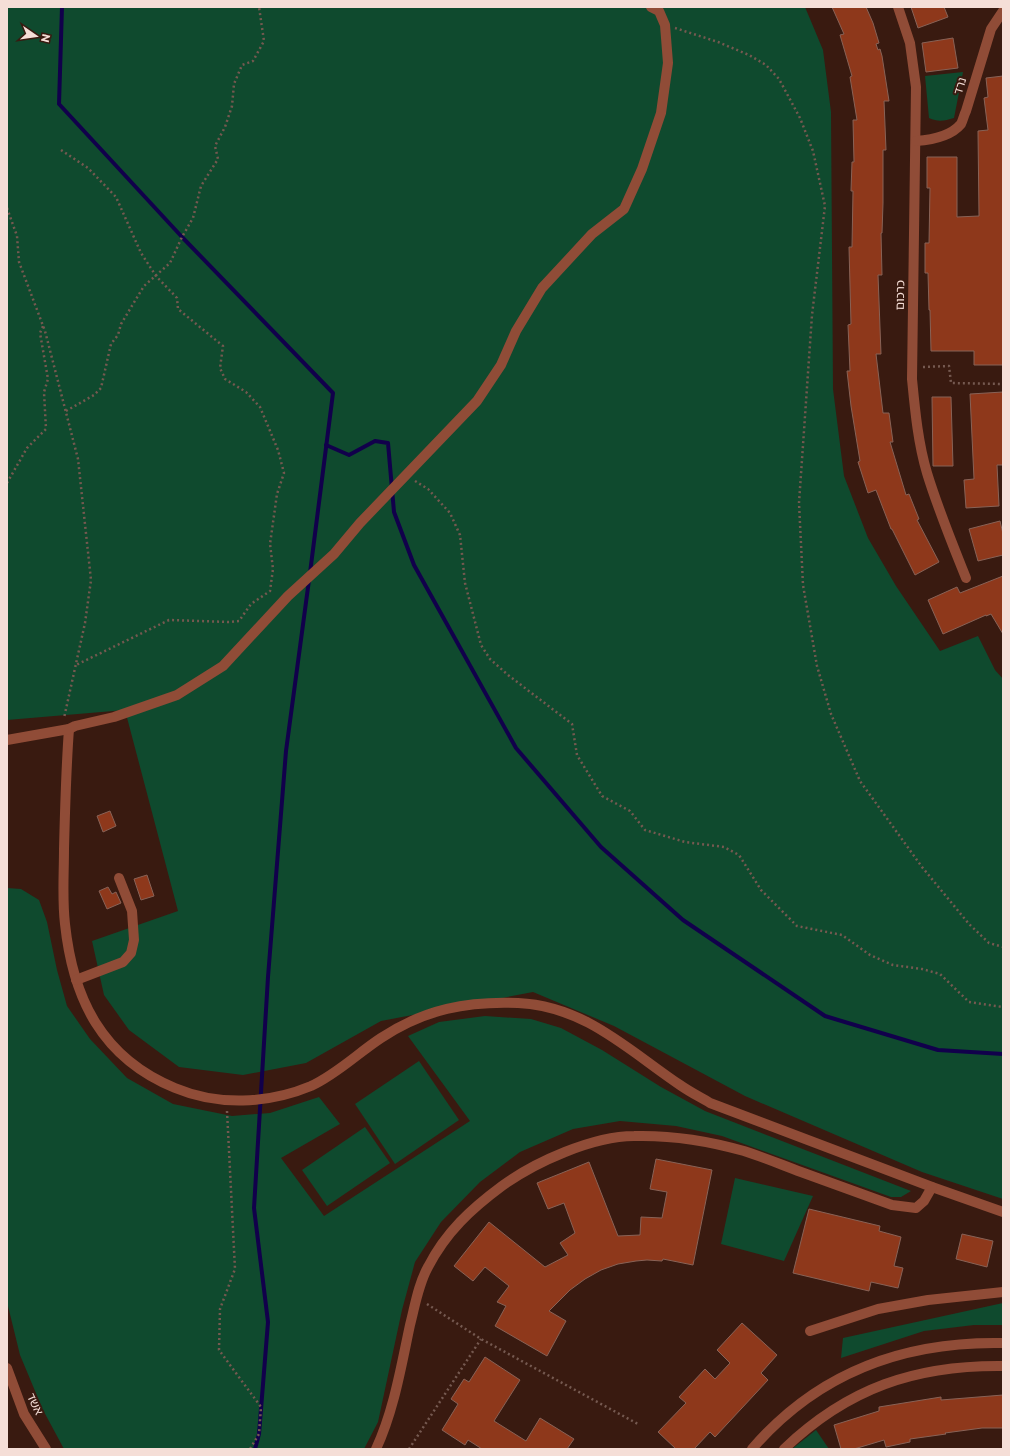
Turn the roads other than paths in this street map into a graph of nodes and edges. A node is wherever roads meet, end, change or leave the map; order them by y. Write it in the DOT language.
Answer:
graph roads {
  1 [pos="651,7"];
  2 [pos="898,7"];
  3 [pos="1003,11"];
  4 [pos="916,141"];
  5 [pos="966,578"];
  6 [pos="70,730"];
  7 [pos="7,740"];
  8 [pos="119,878"];
  9 [pos="76,980"];
  10 [pos="932,1187"];
  11 [pos="1003,1212"];
  12 [pos="1003,1292"];
  13 [pos="810,1331"];
  14 [pos="1003,1343"];
  15 [pos="1003,1366"];
  16 [pos="7,1368"];
  17 [pos="46,1449"];
  18 [pos="376,1449"];
  19 [pos="752,1449"];
  20 [pos="784,1449"];
  1 -- 6 [label="street"];
  2 -- 4 [label="street, כרכום"];
  3 -- 4 [label="street, נרד"];
  4 -- 5 [label="street, כרכום"];
  6 -- 7 [label="street"];
  6 -- 9 [label="street"];
  8 -- 9 [label="street"];
  9 -- 10 [label="street"];
  10 -- 11 [label="street"];
  10 -- 18 [label="street"];
  12 -- 13 [label="street"];
  14 -- 19 [label="street"];
  15 -- 20 [label="street"];
  16 -- 17 [label="street, אשד"];
}
